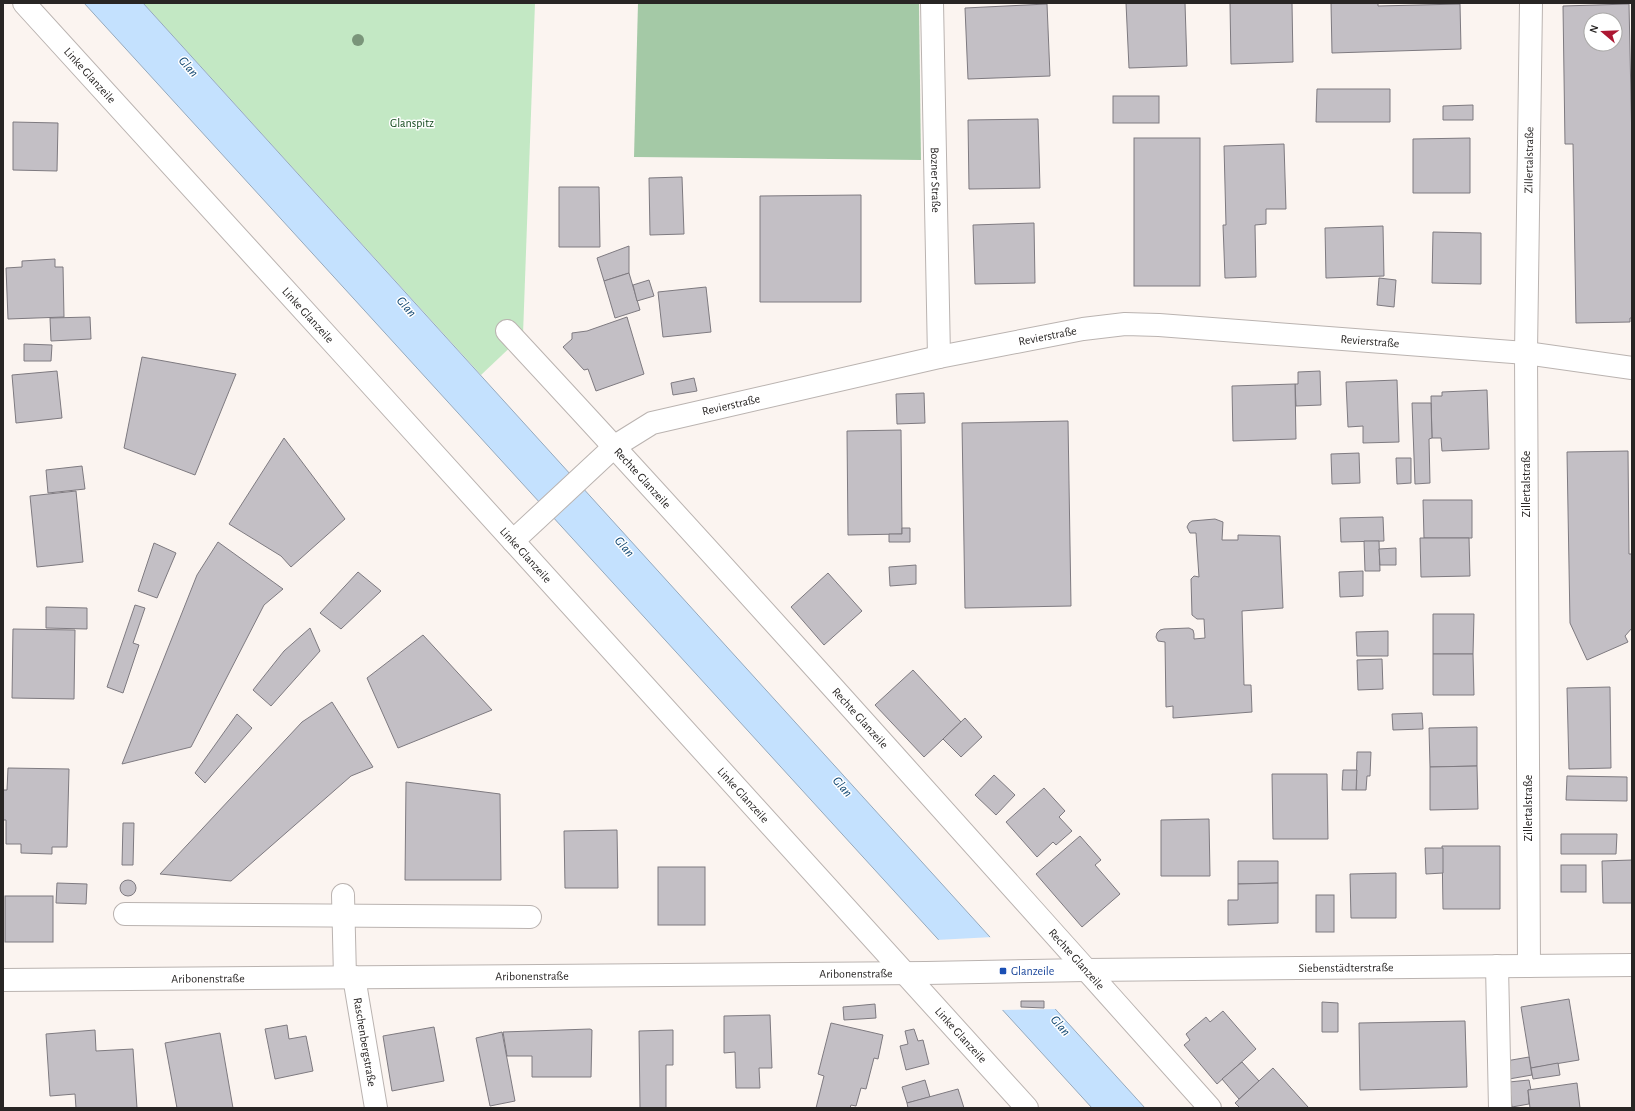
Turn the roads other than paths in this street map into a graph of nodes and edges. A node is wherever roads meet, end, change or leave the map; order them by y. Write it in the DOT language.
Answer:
graph roads {
  1 [pos="24,3"];
  2 [pos="932,3"];
  3 [pos="1531,3"];
  4 [pos="507,331"];
  5 [pos="1526,353"];
  6 [pos="939,357"];
  7 [pos="1632,368"];
  8 [pos="615,446"];
  9 [pos="513,541"];
  10 [pos="343,905"];
  11 [pos="125,914"];
  12 [pos="530,917"];
  13 [pos="1632,965"];
  14 [pos="1497,966"];
  15 [pos="1529,966"];
  16 [pos="1060,970"];
  17 [pos="1086,970"];
  18 [pos="915,973"];
  19 [pos="349,977"];
  20 [pos="3,980"];
  21 [pos="376,1108"];
  22 [pos="1027,1108"];
  23 [pos="1210,1108"];
  24 [pos="1500,1108"];
  1 -- 9 [label="street, Linke Glanzeile"];
  2 -- 6 [label="street, Bozner Straße"];
  3 -- 5 [label="street, Zillertalstraße"];
  4 -- 8 [label="street, Rechte Glanzeile"];
  5 -- 6 [label="street, Revierstraße"];
  5 -- 7 [label="street, Revierstraße"];
  5 -- 15 [label="street, Zillertalstraße"];
  6 -- 8 [label="street, Revierstraße"];
  8 -- 9 [label="street, Revierstraße"];
  8 -- 17 [label="street, Rechte Glanzeile"];
  9 -- 18 [label="street, Linke Glanzeile"];
  10 -- 11 [label="street"];
  10 -- 12 [label="street"];
  10 -- 19 [label="street, Raschenbergstraße"];
  13 -- 15 [label="street, Siebenstädterstraße"];
  14 -- 15 [label="street, Siebenstädterstraße"];
  14 -- 17 [label="street, Siebenstädterstraße"];
  14 -- 24 [label="street"];
  16 -- 17 [label="street, Siebenstädterstraße"];
  16 -- 18 [label="street, Aribonenstraße"];
  17 -- 23 [label="street, Rechte Glanzeile"];
  18 -- 19 [label="street, Aribonenstraße"];
  18 -- 22 [label="street, Linke Glanzeile"];
  19 -- 20 [label="street, Aribonenstraße"];
  19 -- 21 [label="street, Raschenbergstraße"];
}
